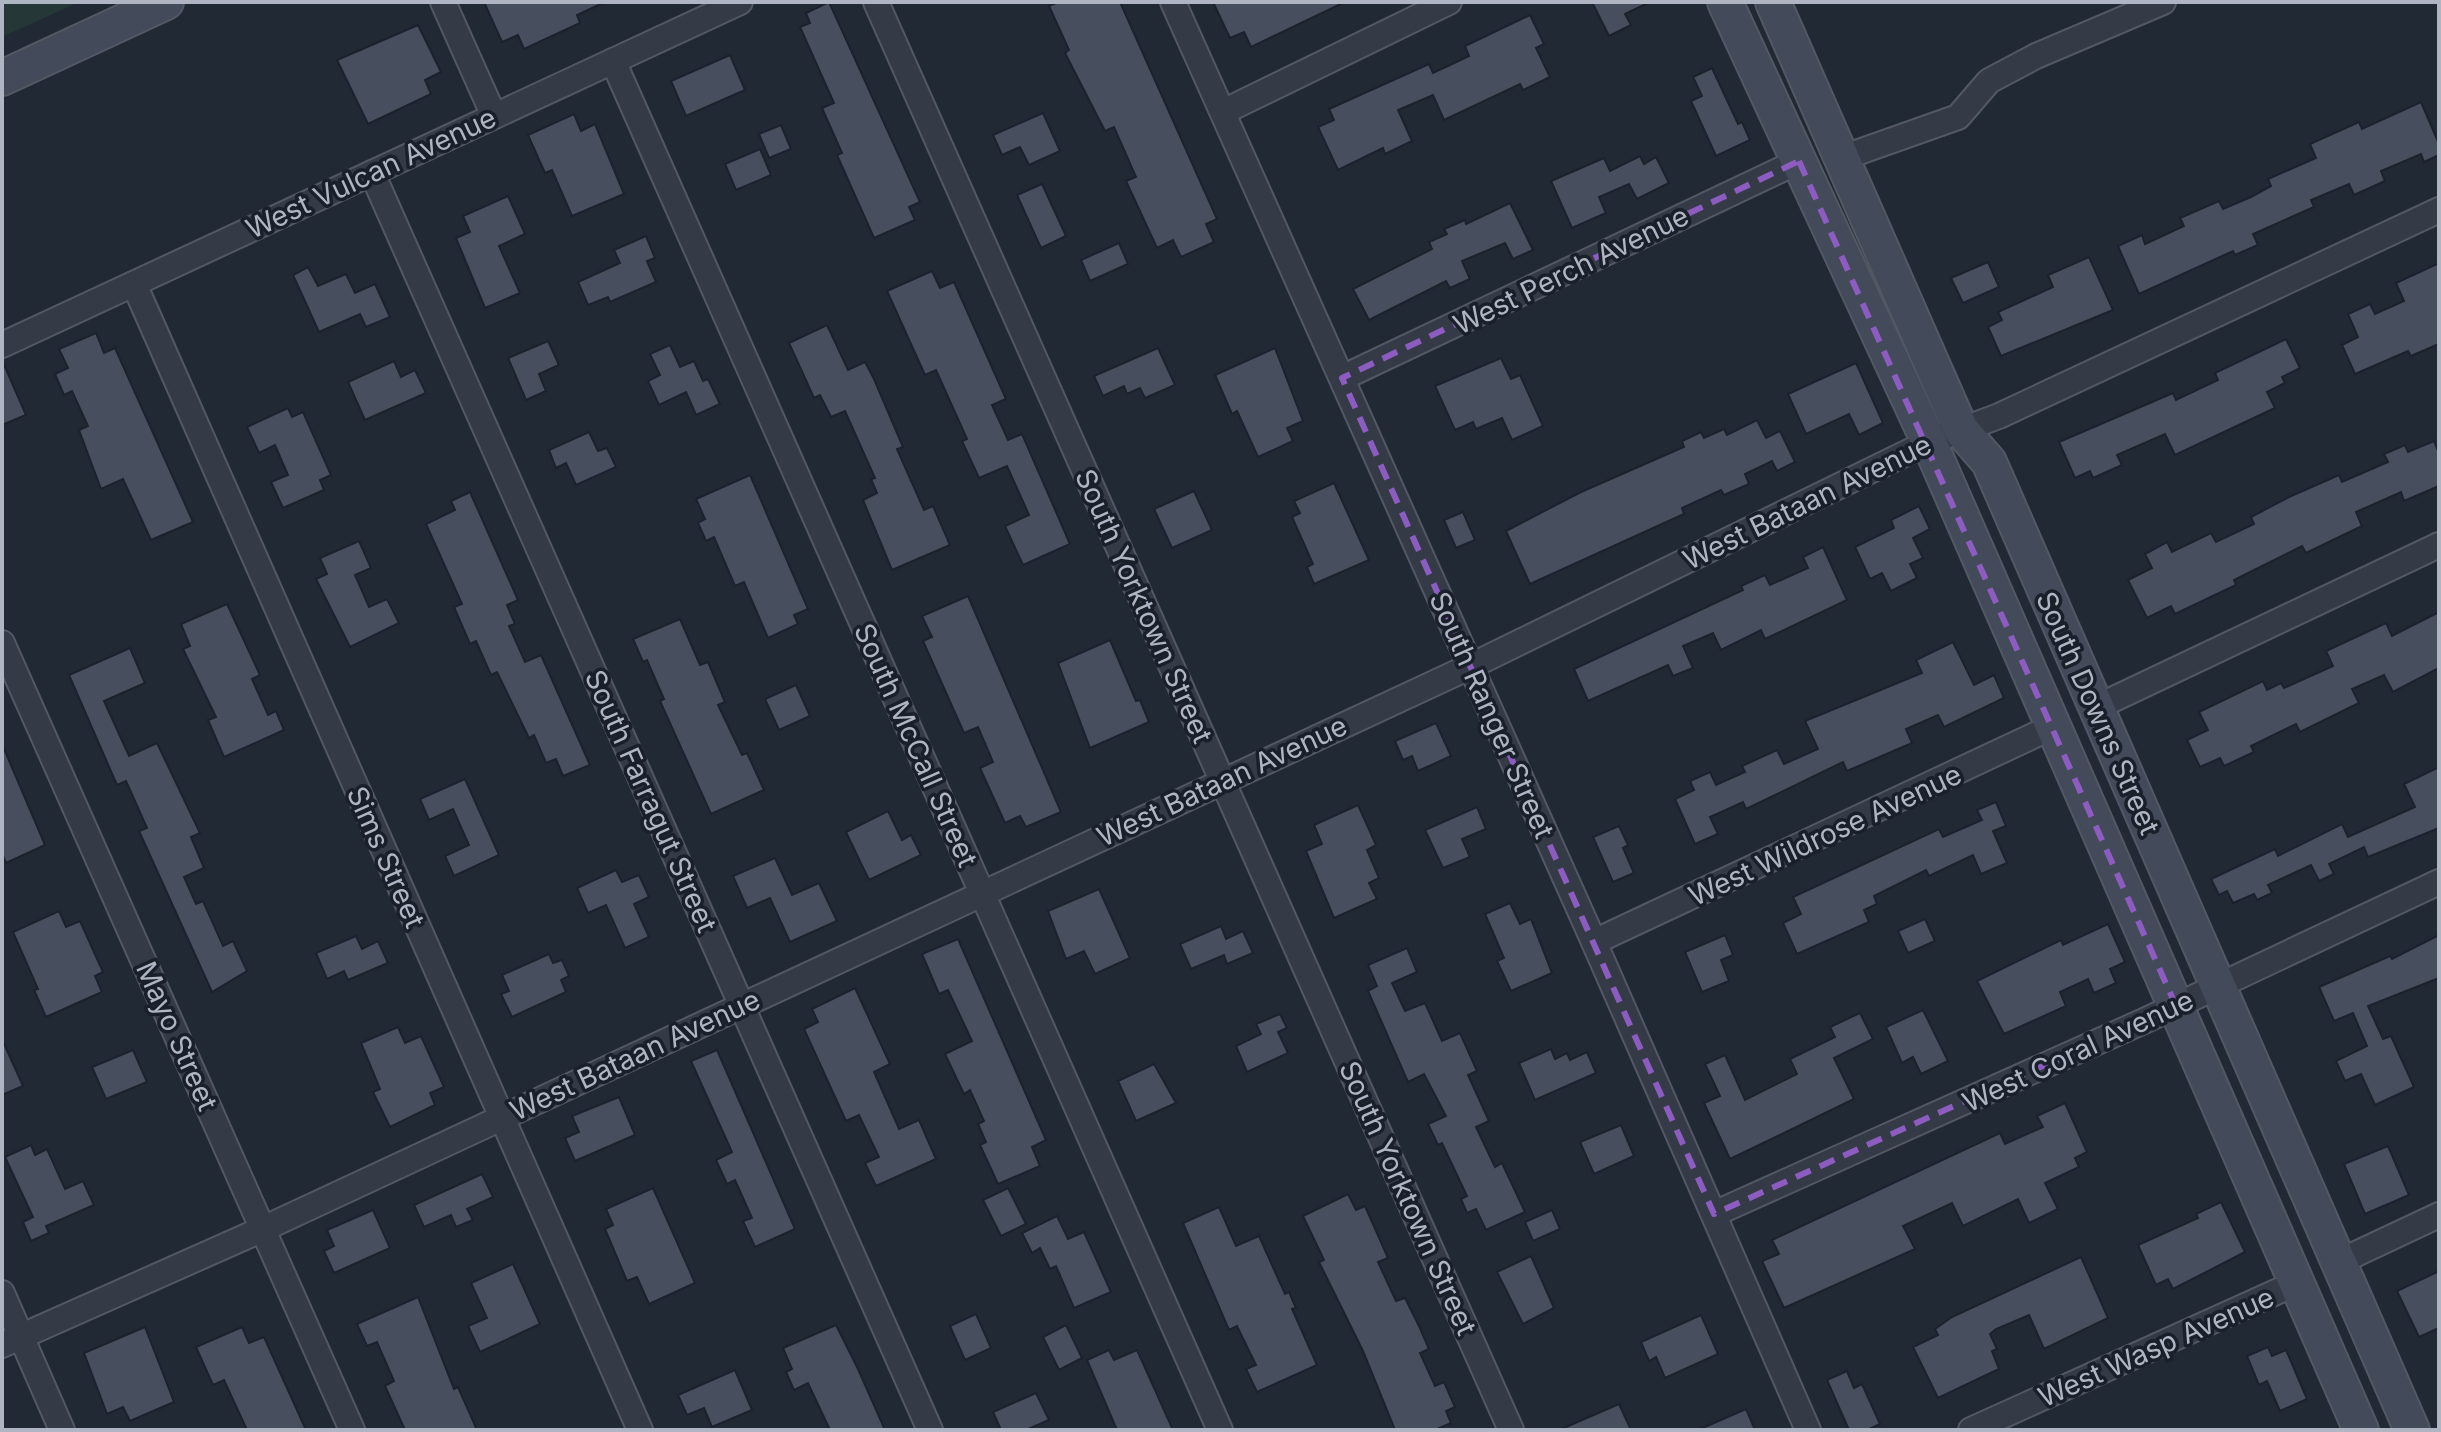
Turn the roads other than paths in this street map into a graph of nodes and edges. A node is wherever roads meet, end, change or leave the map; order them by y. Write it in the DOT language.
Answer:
graph roads {
  1 [pos="166,2"];
  2 [pos="443,2"];
  3 [pos="740,2"];
  4 [pos="876,2"];
  5 [pos="1173,2"];
  6 [pos="1449,2"];
  7 [pos="1725,2"];
  8 [pos="1773,2"];
  9 [pos="2163,2"];
  10 [pos="613,61"];
  11 [pos="2,78"];
  12 [pos="1223,112"];
  13 [pos="494,116"];
  14 [pos="1842,158"];
  15 [pos="1799,161"];
  16 [pos="372,173"];
  17 [pos="2439,210"];
  18 [pos="134,284"];
  19 [pos="2,345"];
  20 [pos="1342,378"];
  21 [pos="1945,436"];
  22 [pos="2439,545"];
  23 [pos="2,643"];
  24 [pos="1469,667"];
  25 [pos="2095,708"];
  26 [pos="2054,726"];
  27 [pos="1222,781"];
  28 [pos="2439,882"];
  29 [pos="981,892"];
  30 [pos="1594,942"];
  31 [pos="2218,987"];
  32 [pos="742,1004"];
  33 [pos="2176,1006"];
  34 [pos="501,1118"];
  35 [pos="1714,1214"];
  36 [pos="2439,1215"];
  37 [pos="263,1229"];
  38 [pos="2339,1262"];
  39 [pos="2296,1283"];
  40 [pos="2,1293"];
  41 [pos="12,1341"];
  42 [pos="62,1430"];
  43 [pos="352,1430"];
  44 [pos="640,1430"];
  45 [pos="930,1430"];
  46 [pos="1220,1430"];
  47 [pos="1511,1430"];
  48 [pos="1808,1430"];
  49 [pos="1971,1430"];
  50 [pos="2361,1430"];
  51 [pos="2412,1430"];
  1 -- 11 [label="main road"];
  2 -- 13 [label="street"];
  3 -- 10 [label="street, West Vulcan Avenue"];
  4 -- 27 [label="street, South Yorktown Street"];
  5 -- 12 [label="street, South Ranger Street"];
  6 -- 12 [label="street"];
  7 -- 15 [label="main road, South Downs Street"];
  8 -- 14 [label="main road, South Downs Street"];
  9 -- 14 [label="street"];
  10 -- 13 [label="street, West Vulcan Avenue"];
  10 -- 29 [label="street, South McCall Street"];
  12 -- 20 [label="street, South Ranger Street"];
  13 -- 16 [label="street, West Vulcan Avenue"];
  14 -- 21 [label="main road, South Downs Street"];
  15 -- 20 [label="street, West Perch Avenue"];
  15 -- 21 [label="main road, South Downs Street"];
  16 -- 18 [label="street, West Vulcan Avenue"];
  16 -- 32 [label="street, South Farragut Street"];
  17 -- 21 [label="street, West Bataan Avenue"];
  18 -- 19 [label="street, West Vulcan Avenue"];
  18 -- 34 [label="street, Sims Street"];
  20 -- 24 [label="street, South Ranger Street"];
  21 -- 24 [label="street, West Bataan Avenue"];
  21 -- 25 [label="main road, South Downs Street"];
  21 -- 26 [label="main road, South Downs Street"];
  22 -- 25 [label="street"];
  23 -- 37 [label="street, Mayo Street"];
  24 -- 27 [label="street, West Bataan Avenue"];
  24 -- 30 [label="street, South Ranger Street"];
  25 -- 31 [label="main road, South Downs Street"];
  26 -- 30 [label="street, West Wildrose Avenue"];
  26 -- 33 [label="main road, South Downs Street"];
  27 -- 29 [label="street, West Bataan Avenue"];
  27 -- 47 [label="street, South Yorktown Street"];
  28 -- 31 [label="street, West Coral Avenue"];
  29 -- 32 [label="street, West Bataan Avenue"];
  29 -- 46 [label="street, South McCall Street"];
  30 -- 35 [label="street, South Ranger Street"];
  31 -- 33 [label="street, West Coral Avenue"];
  31 -- 38 [label="main road, South Downs Street"];
  32 -- 34 [label="street, West Bataan Avenue"];
  32 -- 45 [label="street, South Farragut Street"];
  33 -- 35 [label="street, West Coral Avenue"];
  33 -- 39 [label="main road, South Downs Street"];
  34 -- 37 [label="street, West Bataan Avenue"];
  34 -- 44 [label="street, Sims Street"];
  35 -- 48 [label="street, South Ranger Street"];
  36 -- 38 [label="street"];
  37 -- 41 [label="street, West Bataan Avenue"];
  37 -- 43 [label="street, Mayo Street"];
  38 -- 51 [label="main road, South Downs Street"];
  39 -- 49 [label="street, West Wasp Avenue"];
  39 -- 50 [label="main road, South Downs Street"];
  40 -- 41 [label="street"];
  41 -- 42 [label="street"];
}
